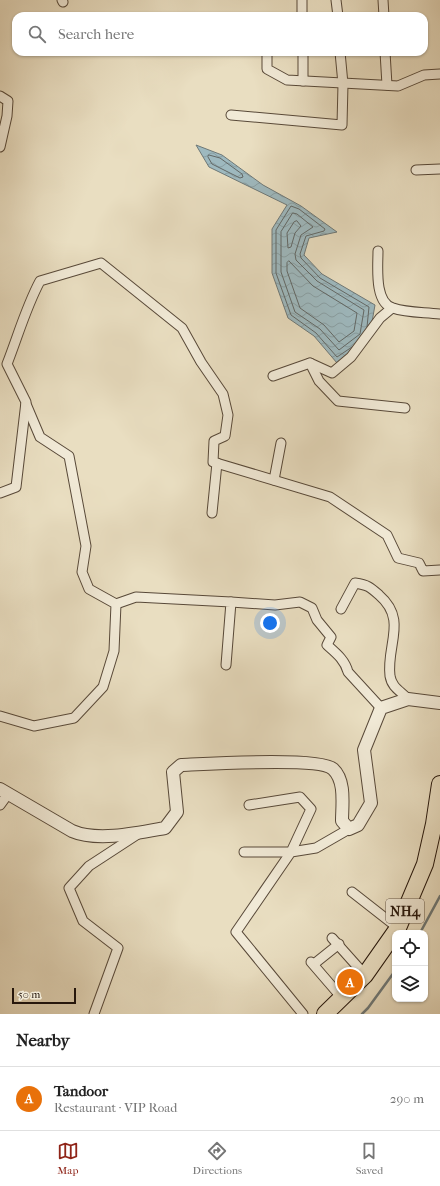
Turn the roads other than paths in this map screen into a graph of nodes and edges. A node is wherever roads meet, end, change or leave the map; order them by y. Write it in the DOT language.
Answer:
graph roads {
  1 [pos="302,0"];
  2 [pos="336,0"];
  3 [pos="383,0"];
  4 [pos="302,12"];
  5 [pos="338,12"];
  6 [pos="384,12"];
  7 [pos="267,56"];
  8 [pos="303,56"];
  9 [pos="340,56"];
  10 [pos="385,56"];
  11 [pos="440,74"];
  12 [pos="303,81"];
  13 [pos="343,84"];
  14 [pos="387,85"];
  15 [pos="0,96"];
  16 [pos="231,115"];
  17 [pos="0,147"];
  18 [pos="416,170"];
  19 [pos="440,170"];
  20 [pos="378,251"];
  21 [pos="392,308"];
  22 [pos="440,314"];
  23 [pos="310,363"];
  24 [pos="4,364"];
  25 [pos="273,376"];
  26 [pos="26,402"];
  27 [pos="405,408"];
  28 [pos="281,443"];
  29 [pos="217,463"];
  30 [pos="274,480"];
  31 [pos="0,493"];
  32 [pos="212,513"];
  33 [pos="440,570"];
  34 [pos="232,602"];
  35 [pos="116,604"];
  36 [pos="341,609"];
  37 [pos="226,666"];
  38 [pos="408,699"];
  39 [pos="440,703"];
  40 [pos="381,708"];
  41 [pos="0,716"];
  42 [pos="440,784"];
  43 [pos="4,791"];
  44 [pos="249,805"];
  45 [pos="0,806"];
  46 [pos="349,829"];
  47 [pos="141,832"];
  48 [pos="244,852"];
  49 [pos="291,852"];
  50 [pos="352,892"];
  51 [pos="398,928"];
  52 [pos="365,976"];
  53 [pos="342,998"];
  54 [pos="94,1014"];
  55 [pos="303,1014"];
  56 [pos="325,1014"];
  1 -- 4 [label="street"];
  2 -- 5 [label="street"];
  3 -- 6 [label="street"];
  7 -- 12 [label="street"];
  8 -- 12 [label="street"];
  9 -- 13 [label="street"];
  10 -- 14 [label="street"];
  11 -- 14 [label="street"];
  12 -- 13 [label="street"];
  13 -- 14 [label="street"];
  13 -- 16 [label="street"];
  15 -- 17 [label="street"];
  18 -- 19 [label="street"];
  20 -- 21 [label="street"];
  21 -- 22 [label="street"];
  21 -- 23 [label="street"];
  23 -- 25 [label="street"];
  23 -- 27 [label="street"];
  24 -- 26 [label="street"];
  24 -- 29 [label="street"];
  26 -- 31 [label="street"];
  26 -- 35 [label="street"];
  28 -- 30 [label="street"];
  29 -- 30 [label="street"];
  29 -- 32 [label="street"];
  30 -- 33 [label="street"];
  34 -- 35 [label="street"];
  34 -- 37 [label="street"];
  34 -- 40 [label="street"];
  35 -- 41 [label="street"];
  36 -- 38 [label="street"];
  38 -- 39 [label="street"];
  38 -- 40 [label="street"];
  40 -- 46 [label="street"];
  42 -- 51 [label="highway, NH4"];
  43 -- 45 [label="street"];
  43 -- 47 [label="street"];
  44 -- 49 [label="street"];
  46 -- 47 [label="street"];
  46 -- 49 [label="street"];
  47 -- 54 [label="street"];
  48 -- 49 [label="street"];
  49 -- 55 [label="street"];
  50 -- 51 [label="street"];
  51 -- 52 [label="highway, NH4"];
  52 -- 53 [label="highway, NH4"];
  52 -- 53 [label="street"];
  53 -- 56 [label="highway, NH4"];
}
